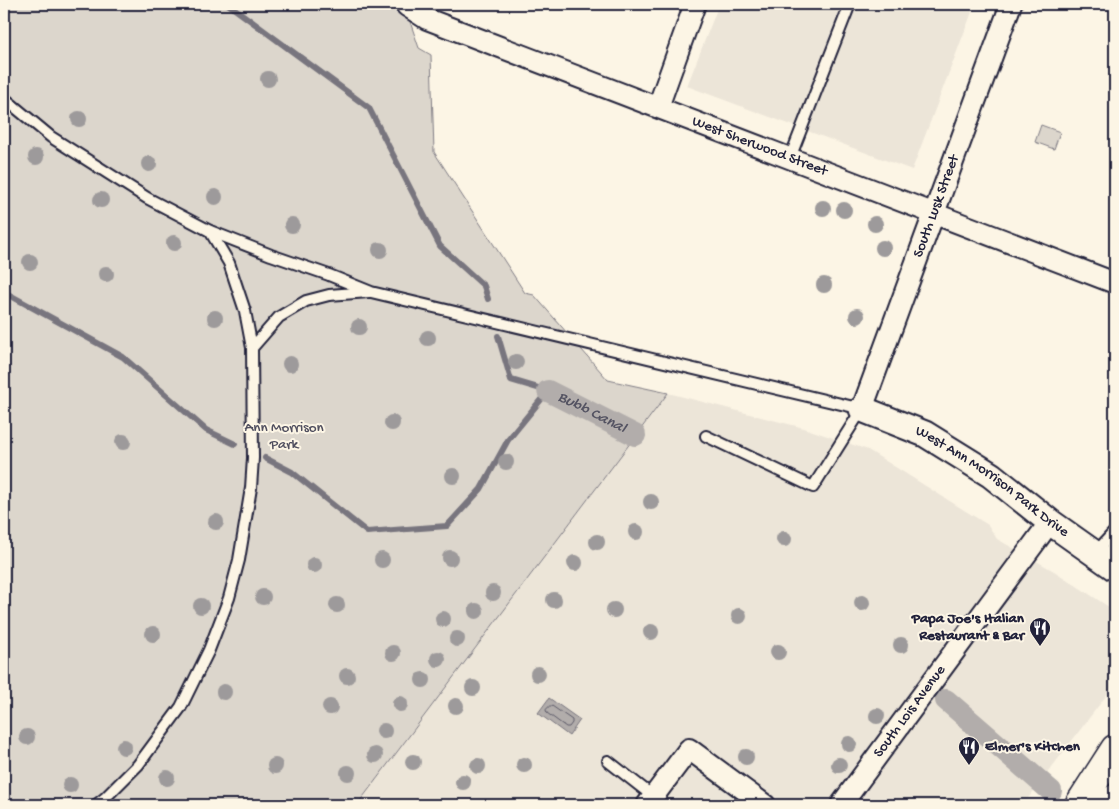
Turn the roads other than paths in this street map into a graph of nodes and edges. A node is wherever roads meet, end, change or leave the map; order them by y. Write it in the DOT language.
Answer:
graph roads {
  1 [pos="696,4"];
  2 [pos="850,4"];
  3 [pos="1011,4"];
  4 [pos="407,5"];
  5 [pos="4,98"];
  6 [pos="658,108"];
  7 [pos="790,158"];
  8 [pos="934,214"];
  9 [pos="210,231"];
  10 [pos="1115,283"];
  11 [pos="371,292"];
  12 [pos="252,348"];
  13 [pos="862,409"];
  14 [pos="706,436"];
  15 [pos="1050,522"];
  16 [pos="1115,532"];
  17 [pos="1095,553"];
  18 [pos="1115,568"];
  19 [pos="1115,749"];
  20 [pos="608,761"];
  21 [pos="1115,799"];
  22 [pos="650,801"];
  23 [pos="96,805"];
  24 [pos="765,805"];
  25 [pos="841,805"];
  26 [pos="1078,805"];
  27 [pos="1111,805"];
  1 -- 6 [label="street"];
  2 -- 7 [label="lane"];
  3 -- 8 [label="street, South Lusk Street"];
  4 -- 6 [label="street, West Sherwood Street"];
  5 -- 9 [label="lane"];
  6 -- 7 [label="street, West Sherwood Street"];
  7 -- 8 [label="street, West Sherwood Street"];
  8 -- 10 [label="street, West Sherwood Street"];
  8 -- 13 [label="street, South Lusk Street"];
  9 -- 11 [label="lane"];
  9 -- 12 [label="lane"];
  11 -- 12 [label="lane"];
  11 -- 13 [label="lane"];
  12 -- 23 [label="lane"];
  13 -- 14 [label="lane"];
  13 -- 15 [label="street, West Ann Morrison Park Drive"];
  15 -- 17 [label="street, West Ann Morrison Park Drive"];
  15 -- 25 [label="street, South Lois Avenue"];
  16 -- 17 [label="lane"];
  17 -- 18 [label="street, West Ann Morrison Park Drive"];
  19 -- 26 [label="main road"];
  20 -- 22 [label="lane"];
  21 -- 27 [label="main road"];
  22 -- 24 [label="street"];
}
